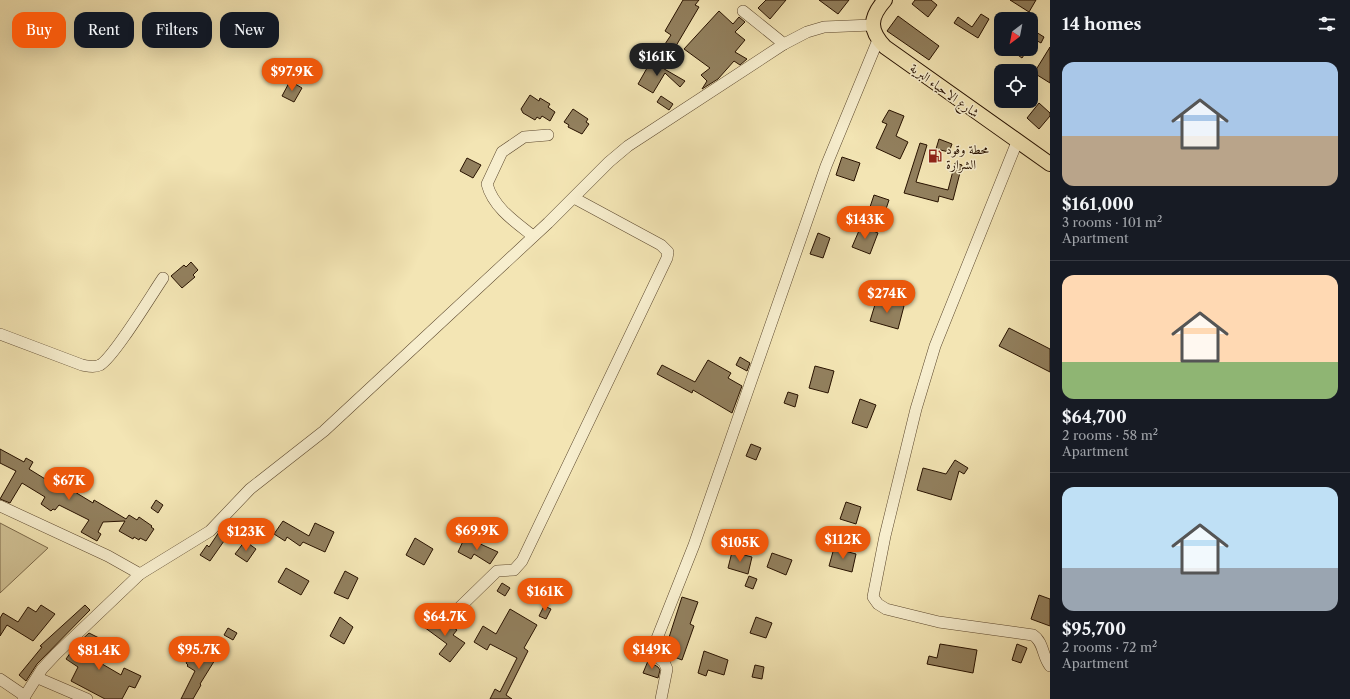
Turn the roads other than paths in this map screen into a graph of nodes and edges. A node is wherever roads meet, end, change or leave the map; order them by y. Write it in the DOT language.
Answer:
graph roads {
  1 [pos="881,2"];
  2 [pos="742,10"];
  3 [pos="872,25"];
  4 [pos="878,40"];
  5 [pos="784,44"];
  6 [pos="548,135"];
  7 [pos="1017,142"];
  8 [pos="1050,164"];
  9 [pos="574,198"];
  10 [pos="533,236"];
  11 [pos="163,278"];
  12 [pos="0,334"];
  13 [pos="0,506"];
  14 [pos="140,574"];
  15 [pos="460,607"];
  16 [pos="1050,666"];
  17 [pos="38,678"];
  18 [pos="0,679"];
  19 [pos="24,697"];
  20 [pos="87,699"];
  21 [pos="661,699"];
  1 -- 3 [label="main road"];
  2 -- 5 [label="street"];
  3 -- 4 [label="main road, شارع الاحياء البرية"];
  3 -- 5 [label="street"];
  4 -- 7 [label="main road, شارع الاحياء البرية"];
  4 -- 21 [label="street"];
  5 -- 9 [label="street"];
  6 -- 10 [label="street"];
  7 -- 8 [label="main road, شارع الاحياء البرية"];
  7 -- 16 [label="street"];
  9 -- 10 [label="street"];
  9 -- 15 [label="street"];
  10 -- 14 [label="street"];
  11 -- 12 [label="street"];
  13 -- 14 [label="street"];
  14 -- 17 [label="street"];
  17 -- 19 [label="street"];
  17 -- 20 [label="street"];
  18 -- 19 [label="street"];
}
